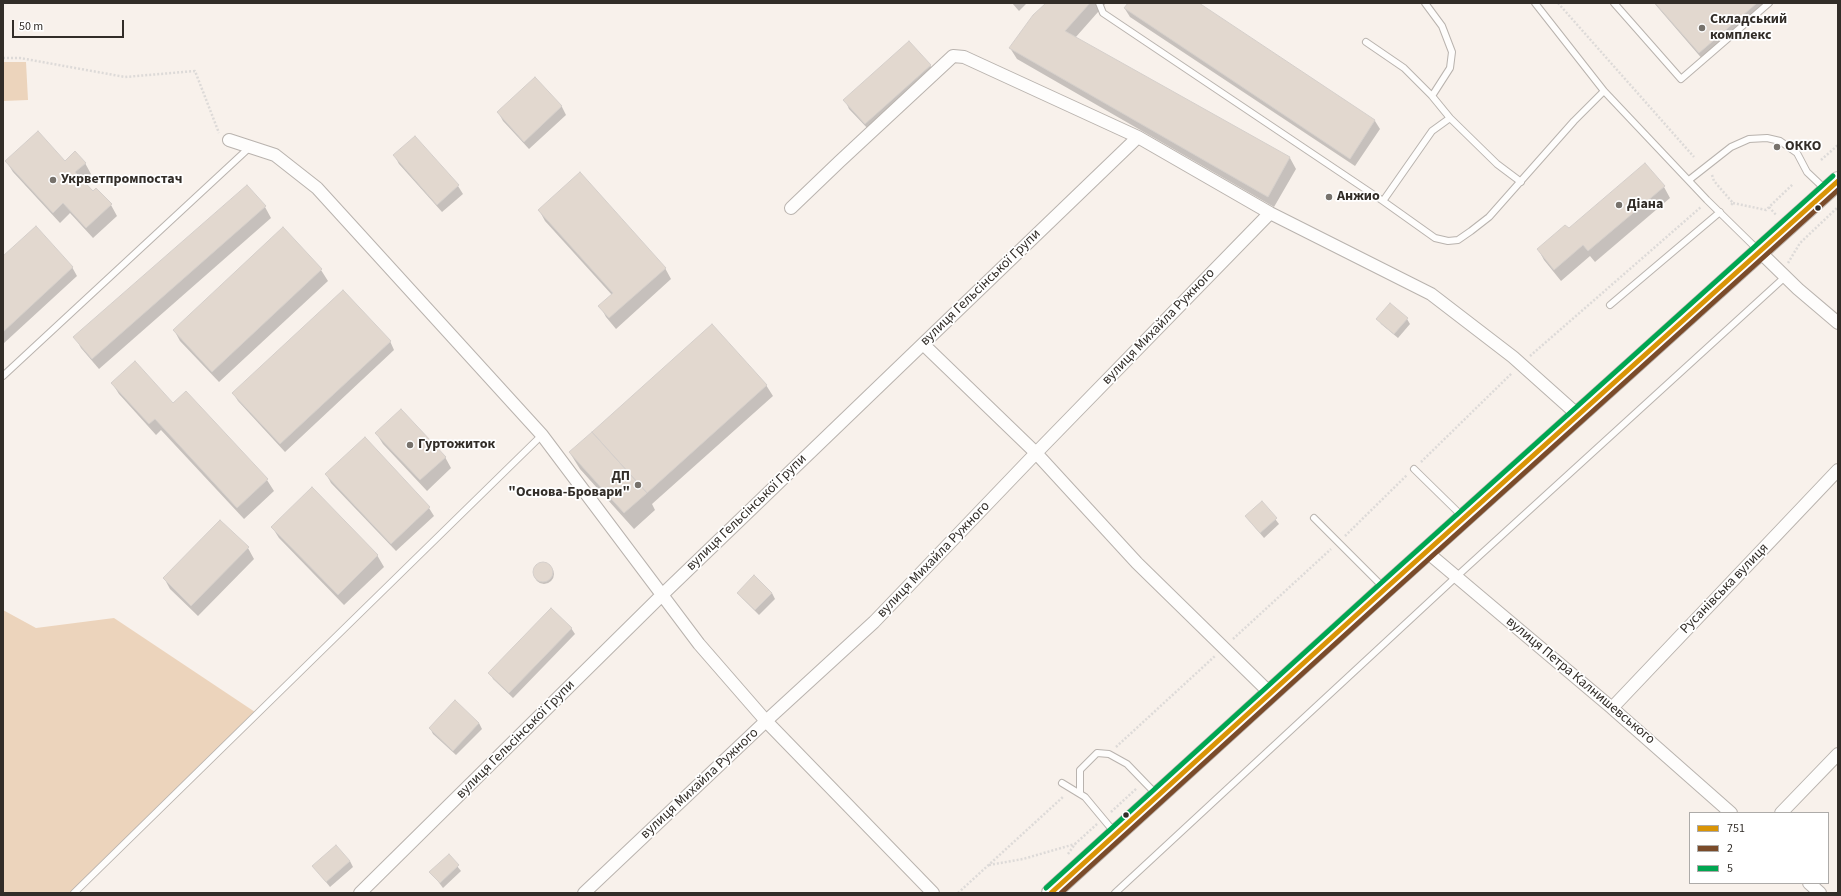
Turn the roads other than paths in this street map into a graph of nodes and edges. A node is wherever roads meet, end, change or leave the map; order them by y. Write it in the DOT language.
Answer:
graph roads {
  1 [pos="1099,3"];
  2 [pos="1425,3"];
  3 [pos="1535,3"];
  4 [pos="1614,3"];
  5 [pos="1769,3"];
  6 [pos="1366,42"];
  7 [pos="1604,91"];
  8 [pos="1432,96"];
  9 [pos="1450,118"];
  10 [pos="1138,137"];
  11 [pos="228,140"];
  12 [pos="252,146"];
  13 [pos="1689,180"];
  14 [pos="1521,182"];
  15 [pos="1832,186"];
  16 [pos="1383,201"];
  17 [pos="791,208"];
  18 [pos="1720,212"];
  19 [pos="1270,213"];
  20 [pos="1759,251"];
  21 [pos="1786,276"];
  22 [pos="1610,305"];
  23 [pos="1838,323"];
  24 [pos="923,344"];
  25 [pos="3,376"];
  26 [pos="1579,416"];
  27 [pos="542,435"];
  28 [pos="1036,453"];
  29 [pos="1414,469"];
  30 [pos="1838,470"];
  31 [pos="1314,518"];
  32 [pos="1464,518"];
  33 [pos="1427,552"];
  34 [pos="1456,577"];
  35 [pos="1385,589"];
  36 [pos="662,594"];
  37 [pos="1271,694"];
  38 [pos="1612,708"];
  39 [pos="766,721"];
  40 [pos="1838,754"];
  41 [pos="1062,783"];
  42 [pos="1080,793"];
  43 [pos="1158,796"];
  44 [pos="1730,812"];
  45 [pos="1781,812"];
  46 [pos="1116,834"];
  47 [pos="1810,884"];
  48 [pos="74,893"];
  49 [pos="360,893"];
  50 [pos="584,893"];
  51 [pos="933,893"];
  52 [pos="1052,893"];
  53 [pos="1115,893"];
  54 [pos="1820,893"];
  1 -- 16 [label="lane"];
  2 -- 8 [label="lane"];
  3 -- 7 [label="lane"];
  4 -- 5 [label="lane"];
  6 -- 8 [label="lane"];
  7 -- 13 [label="lane"];
  7 -- 14 [label="lane"];
  8 -- 9 [label="lane"];
  9 -- 14 [label="lane"];
  9 -- 16 [label="lane"];
  10 -- 17 [label="street"];
  10 -- 19 [label="street"];
  10 -- 24 [label="street, вулиця Гельсінської Групи"];
  11 -- 12 [label="street"];
  12 -- 25 [label="lane"];
  12 -- 27 [label="street"];
  13 -- 15 [label="lane"];
  13 -- 18 [label="lane"];
  14 -- 16 [label="lane"];
  15 -- 20 [label="main road"];
  18 -- 20 [label="lane"];
  18 -- 22 [label="lane"];
  19 -- 26 [label="street"];
  19 -- 28 [label="street, вулиця Михайла Ружного"];
  20 -- 21 [label="street"];
  20 -- 26 [label="main road"];
  21 -- 23 [label="street"];
  21 -- 34 [label="lane"];
  24 -- 28 [label="street"];
  24 -- 36 [label="street, вулиця Гельсінської Групи"];
  26 -- 32 [label="main road"];
  27 -- 36 [label="street"];
  27 -- 48 [label="lane"];
  28 -- 37 [label="street"];
  28 -- 39 [label="street, вулиця Михайла Ружного"];
  29 -- 32 [label="lane"];
  30 -- 38 [label="street, Русанівська вулиця"];
  31 -- 35 [label="lane"];
  32 -- 33 [label="main road"];
  33 -- 34 [label="street, вулиця Петра Калнишевського"];
  33 -- 35 [label="main road"];
  34 -- 38 [label="street, вулиця Петра Калнишевського"];
  34 -- 53 [label="lane"];
  35 -- 37 [label="main road"];
  36 -- 39 [label="street"];
  36 -- 49 [label="street, вулиця Гельсінської Групи"];
  37 -- 43 [label="main road"];
  38 -- 44 [label="street, вулиця Петра Калнишевського"];
  39 -- 50 [label="street, вулиця Михайла Ружного"];
  39 -- 51 [label="street"];
  40 -- 45 [label="street"];
  41 -- 42 [label="lane"];
  42 -- 43 [label="lane"];
  42 -- 46 [label="lane"];
  43 -- 46 [label="main road"];
  46 -- 52 [label="main road"];
  47 -- 54 [label="street"];
}
